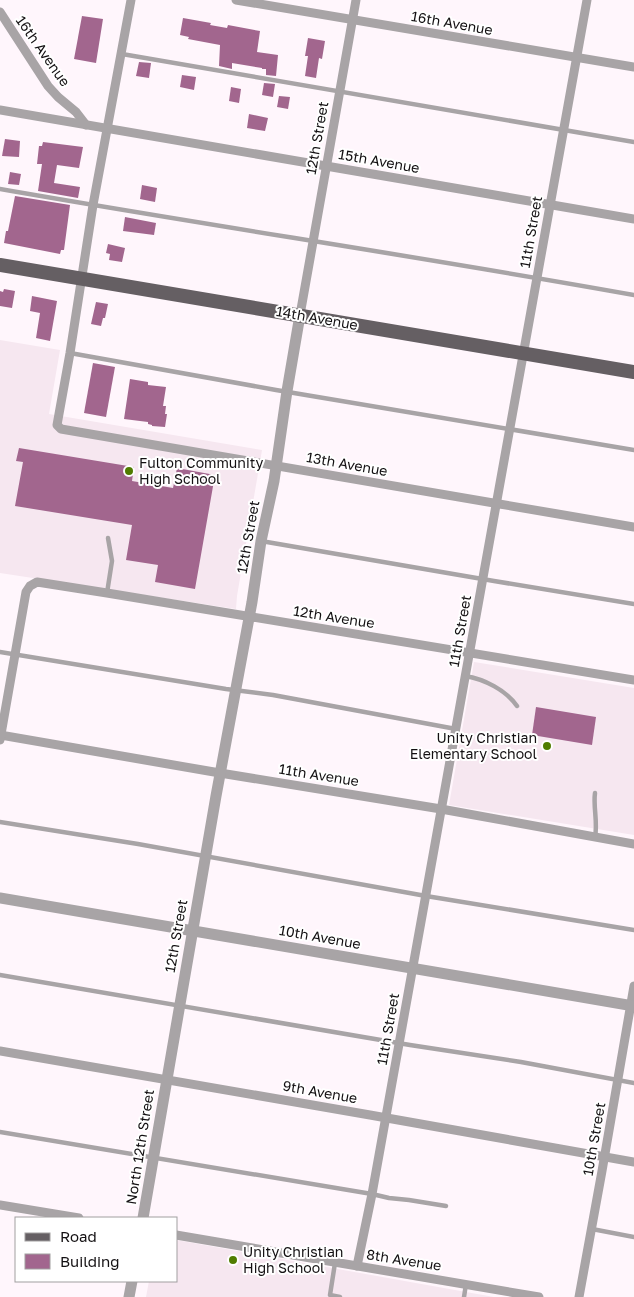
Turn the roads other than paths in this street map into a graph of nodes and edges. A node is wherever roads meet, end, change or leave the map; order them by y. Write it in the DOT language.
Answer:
graph roads {
  1 [pos="131,0"];
  2 [pos="236,0"];
  3 [pos="356,0"];
  4 [pos="587,0"];
  5 [pos="0,12"];
  6 [pos="353,20"];
  7 [pos="122,54"];
  8 [pos="577,58"];
  9 [pos="634,67"];
  10 [pos="340,91"];
  11 [pos="0,110"];
  12 [pos="86,125"];
  13 [pos="108,129"];
  14 [pos="564,130"];
  15 [pos="634,142"];
  16 [pos="327,166"];
  17 [pos="0,189"];
  18 [pos="93,205"];
  19 [pos="551,205"];
  20 [pos="634,219"];
  21 [pos="314,241"];
  22 [pos="0,264"];
  23 [pos="82,278"];
  24 [pos="537,278"];
  25 [pos="634,295"];
  26 [pos="300,315"];
  27 [pos="70,353"];
  28 [pos="524,353"];
  29 [pos="634,372"];
  30 [pos="287,391"];
  31 [pos="510,429"];
  32 [pos="634,450"];
  33 [pos="275,466"];
  34 [pos="496,504"];
  35 [pos="634,527"];
  36 [pos="108,538"];
  37 [pos="261,541"];
  38 [pos="483,579"];
  39 [pos="107,593"];
  40 [pos="634,604"];
  41 [pos="249,616"];
  42 [pos="0,652"];
  43 [pos="470,653"];
  44 [pos="15,655"];
  45 [pos="465,676"];
  46 [pos="634,680"];
  47 [pos="235,691"];
  48 [pos="517,706"];
  49 [pos="456,729"];
  50 [pos="0,737"];
  51 [pos="220,773"];
  52 [pos="595,792"];
  53 [pos="442,809"];
  54 [pos="0,822"];
  55 [pos="595,837"];
  56 [pos="634,844"];
  57 [pos="206,856"];
  58 [pos="426,896"];
  59 [pos="0,898"];
  60 [pos="192,930"];
  61 [pos="634,930"];
  62 [pos="413,968"];
  63 [pos="0,975"];
  64 [pos="634,986"];
  65 [pos="180,1005"];
  66 [pos="632,1006"];
  67 [pos="400,1043"];
  68 [pos="0,1051"];
  69 [pos="166,1080"];
  70 [pos="618,1080"];
  71 [pos="634,1083"];
  72 [pos="386,1117"];
  73 [pos="0,1132"];
  74 [pos="605,1157"];
  75 [pos="153,1158"];
  76 [pos="634,1162"];
  77 [pos="372,1194"];
  78 [pos="0,1205"];
  79 [pos="446,1206"];
  80 [pos="73,1217"];
  81 [pos="143,1217"];
  82 [pos="592,1229"];
  83 [pos="178,1234"];
  84 [pos="634,1236"];
  85 [pos="335,1262"];
  86 [pos="357,1266"];
  87 [pos="132,1282"];
  88 [pos="466,1284"];
  89 [pos="329,1296"];
  90 [pos="129,1297"];
  91 [pos="340,1297"];
  92 [pos="464,1297"];
  93 [pos="539,1297"];
  94 [pos="578,1297"];
  1 -- 7 [label="street"];
  2 -- 6 [label="street, 16th Avenue"];
  3 -- 6 [label="street, 12th Street"];
  4 -- 8 [label="street, 11th Street"];
  5 -- 12 [label="street, 16th Avenue"];
  6 -- 8 [label="street, 16th Avenue"];
  6 -- 10 [label="street, 12th Street"];
  7 -- 10 [label="lane"];
  7 -- 13 [label="street"];
  8 -- 9 [label="street, 16th Avenue"];
  8 -- 14 [label="street, 11th Street"];
  10 -- 14 [label="lane"];
  10 -- 16 [label="street, 12th Street"];
  11 -- 12 [label="street, 15th Avenue"];
  12 -- 13 [label="street, 15th Avenue"];
  13 -- 16 [label="street, 15th Avenue"];
  13 -- 18 [label="street"];
  14 -- 15 [label="lane"];
  14 -- 19 [label="street, 11th Street"];
  16 -- 19 [label="street, 15th Avenue"];
  16 -- 21 [label="street, 12th Street"];
  17 -- 18 [label="lane"];
  18 -- 21 [label="lane"];
  18 -- 23 [label="street"];
  19 -- 20 [label="street, 15th Avenue"];
  19 -- 24 [label="street, 11th Street"];
  21 -- 24 [label="lane"];
  21 -- 26 [label="street, 12th Street"];
  22 -- 23 [label="main road, 14th Avenue"];
  23 -- 26 [label="main road, 14th Avenue"];
  23 -- 27 [label="street"];
  24 -- 25 [label="lane"];
  24 -- 28 [label="street, 11th Street"];
  26 -- 28 [label="main road, 14th Avenue"];
  26 -- 30 [label="street, 12th Street"];
  27 -- 30 [label="lane"];
  27 -- 33 [label="street, 13th Avenue"];
  28 -- 29 [label="main road, 14th Avenue"];
  28 -- 31 [label="street, 11th Street"];
  30 -- 31 [label="lane"];
  30 -- 33 [label="street, 12th Street"];
  31 -- 32 [label="lane"];
  31 -- 34 [label="street, 11th Street"];
  33 -- 34 [label="street, 13th Avenue"];
  33 -- 37 [label="street, 12th Street"];
  34 -- 35 [label="street, 13th Avenue"];
  34 -- 38 [label="street, 11th Street"];
  36 -- 39 [label="lane"];
  37 -- 38 [label="lane"];
  37 -- 41 [label="street, 12th Street"];
  38 -- 40 [label="lane"];
  38 -- 43 [label="street, 11th Street"];
  39 -- 41 [label="street, 12th Avenue"];
  39 -- 44 [label="street, 12th Avenue"];
  41 -- 43 [label="street, 12th Avenue"];
  41 -- 47 [label="street, 12th Street"];
  42 -- 44 [label="lane"];
  43 -- 45 [label="street, 11th Street"];
  43 -- 46 [label="street, 12th Avenue"];
  44 -- 47 [label="lane"];
  44 -- 50 [label="street"];
  45 -- 48 [label="lane"];
  45 -- 49 [label="street, 11th Street"];
  47 -- 49 [label="lane"];
  47 -- 51 [label="street, 12th Street"];
  49 -- 53 [label="street, 11th Street"];
  50 -- 51 [label="street, 11th Avenue"];
  51 -- 53 [label="street, 11th Avenue"];
  51 -- 57 [label="street, 12th Street"];
  52 -- 55 [label="lane"];
  53 -- 55 [label="street, 11th Avenue"];
  53 -- 58 [label="street, 11th Street"];
  54 -- 57 [label="lane"];
  55 -- 56 [label="street, 11th Avenue"];
  57 -- 58 [label="lane"];
  57 -- 60 [label="street, 12th Street"];
  58 -- 61 [label="lane"];
  58 -- 62 [label="street, 11th Street"];
  59 -- 60 [label="street, 10th Avenue"];
  60 -- 62 [label="street, 10th Avenue"];
  60 -- 65 [label="street, 12th Street"];
  62 -- 66 [label="street, 10th Avenue"];
  62 -- 67 [label="street, 11th Street"];
  63 -- 65 [label="lane"];
  64 -- 66 [label="street, 10th Street"];
  65 -- 67 [label="lane"];
  65 -- 69 [label="street, 12th Street"];
  66 -- 70 [label="street, 10th Street"];
  67 -- 70 [label="lane"];
  67 -- 72 [label="street, 11th Street"];
  68 -- 69 [label="street, 9th Avenue"];
  69 -- 72 [label="street, 9th Avenue"];
  69 -- 75 [label="street, North 12th Street"];
  70 -- 71 [label="lane"];
  70 -- 74 [label="street, 10th Street"];
  72 -- 74 [label="street, 9th Avenue"];
  72 -- 77 [label="street, 11th Street"];
  73 -- 75 [label="lane"];
  74 -- 76 [label="street, 9th Avenue"];
  74 -- 82 [label="street, 10th Street"];
  75 -- 77 [label="lane"];
  75 -- 81 [label="street, North 12th Street"];
  77 -- 79 [label="lane"];
  77 -- 86 [label="street, 11th Street"];
  78 -- 80 [label="street"];
  82 -- 84 [label="lane"];
  82 -- 94 [label="street, 10th Street"];
  83 -- 85 [label="street, 8th Avenue"];
  85 -- 86 [label="street, 8th Avenue"];
  85 -- 89 [label="lane"];
  86 -- 88 [label="street, 8th Avenue"];
  87 -- 90 [label="street"];
  88 -- 92 [label="lane"];
  88 -- 93 [label="street, 8th Avenue"];
  89 -- 91 [label="lane"];
}
